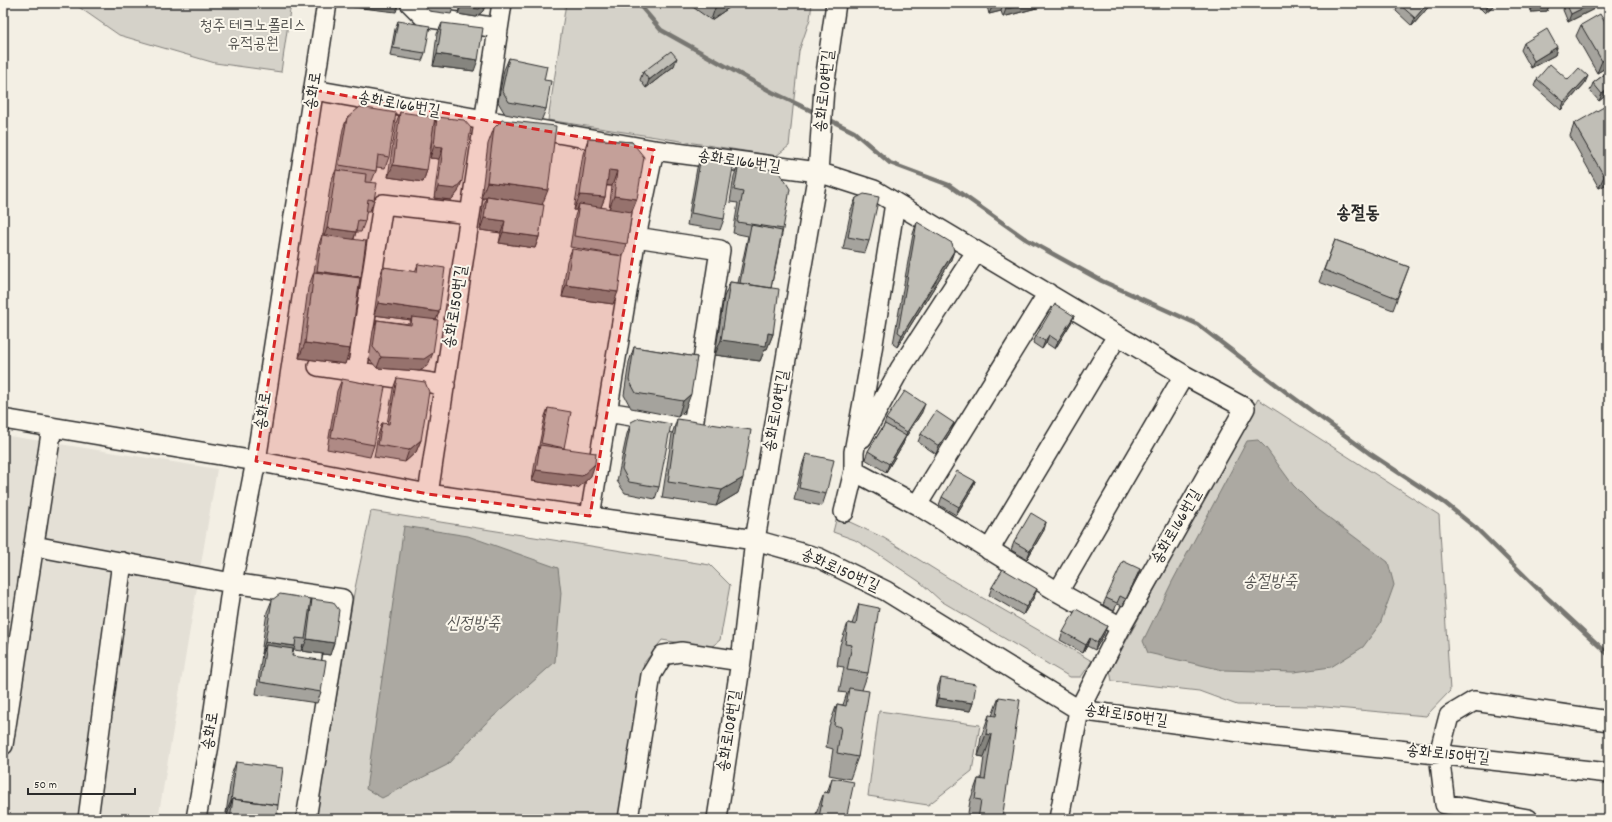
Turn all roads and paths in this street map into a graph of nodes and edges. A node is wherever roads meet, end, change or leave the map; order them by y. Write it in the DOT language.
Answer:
graph roads {
  1 [pos="328,3"];
  2 [pos="410,3"];
  3 [pos="502,3"];
  4 [pos="836,3"];
  5 [pos="498,28"];
  6 [pos="314,90"];
  7 [pos="484,120"];
  8 [pos="654,150"];
  9 [pos="818,172"];
  10 [pos="895,203"];
  11 [pos="470,214"];
  12 [pos="636,237"];
  13 [pos="976,252"];
  14 [pos="1048,293"];
  15 [pos="1117,336"];
  16 [pos="318,366"];
  17 [pos="869,369"];
  18 [pos="900,369"];
  19 [pos="357,372"];
  20 [pos="1184,375"];
  21 [pos="445,385"];
  22 [pos="607,412"];
  23 [pos="3,419"];
  24 [pos="52,427"];
  25 [pos="854,452"];
  26 [pos="256,460"];
  27 [pos="854,471"];
  28 [pos="428,494"];
  29 [pos="917,505"];
  30 [pos="844,512"];
  31 [pos="590,516"];
  32 [pos="755,540"];
  33 [pos="34,546"];
  34 [pos="989,550"];
  35 [pos="122,562"];
  36 [pos="232,583"];
  37 [pos="1058,592"];
  38 [pos="1121,627"];
  39 [pos="741,661"];
  40 [pos="1079,710"];
  41 [pos="1609,721"];
  42 [pos="3,744"];
  43 [pos="1439,754"];
  44 [pos="1609,773"];
  45 [pos="88,819"];
  46 [pos="196,819"];
  47 [pos="306,819"];
  48 [pos="628,819"];
  49 [pos="717,819"];
  50 [pos="1059,819"];
  51 [pos="1528,819"];
  1 -- 6 [label="street, 송화로"];
  2 -- 5 [label="street"];
  3 -- 5 [label="street"];
  4 -- 9 [label="street, 송화로108번길"];
  5 -- 7 [label="street"];
  6 -- 7 [label="street, 송화로166번길"];
  6 -- 26 [label="street, 송화로"];
  7 -- 8 [label="street, 송화로166번길"];
  7 -- 11 [label="street, 송화로150번길"];
  8 -- 9 [label="street, 송화로166번길"];
  8 -- 12 [label="street"];
  9 -- 10 [label="street, 송화로166번길"];
  9 -- 32 [label="street, 송화로108번길"];
  10 -- 13 [label="street, 송화로166번길"];
  10 -- 17 [label="street"];
  11 -- 19 [label="street"];
  11 -- 21 [label="street, 송화로150번길"];
  12 -- 22 [label="street"];
  12 -- 22 [label="street"];
  13 -- 14 [label="street, 송화로166번길"];
  13 -- 18 [label="street"];
  14 -- 15 [label="street, 송화로166번길"];
  14 -- 29 [label="street"];
  15 -- 20 [label="street, 송화로166번길"];
  15 -- 34 [label="street"];
  16 -- 19 [label="street"];
  17 -- 18 [label="street"];
  17 -- 25 [label="street"];
  18 -- 25 [label="street"];
  19 -- 21 [label="street"];
  20 -- 37 [label="street"];
  20 -- 38 [label="street, 송화로166번길"];
  21 -- 28 [label="street, 송화로150번길"];
  22 -- 31 [label="street"];
  23 -- 24 [label="street, 송화로150번길"];
  24 -- 26 [label="street, 송화로150번길"];
  24 -- 33 [label="street"];
  25 -- 27 [label="street"];
  26 -- 28 [label="street, 송화로150번길"];
  26 -- 36 [label="street, 송화로"];
  27 -- 29 [label="street"];
  27 -- 30 [label="street"];
  28 -- 31 [label="street, 송화로150번길"];
  29 -- 34 [label="street"];
  31 -- 32 [label="street, 송화로150번길"];
  32 -- 39 [label="street, 송화로108번길"];
  32 -- 40 [label="street, 송화로150번길"];
  33 -- 35 [label="street"];
  33 -- 42 [label="street"];
  34 -- 37 [label="street"];
  35 -- 36 [label="street"];
  35 -- 45 [label="street"];
  36 -- 46 [label="street, 송화로"];
  36 -- 47 [label="street"];
  37 -- 38 [label="street"];
  38 -- 40 [label="street, 송화로166번길"];
  39 -- 48 [label="street"];
  39 -- 49 [label="street, 송화로108번길"];
  40 -- 43 [label="street, 송화로150번길"];
  40 -- 50 [label="street, 송화로166번길"];
  41 -- 43 [label="street"];
  43 -- 44 [label="street, 송화로150번길"];
  43 -- 51 [label="street"];
}
